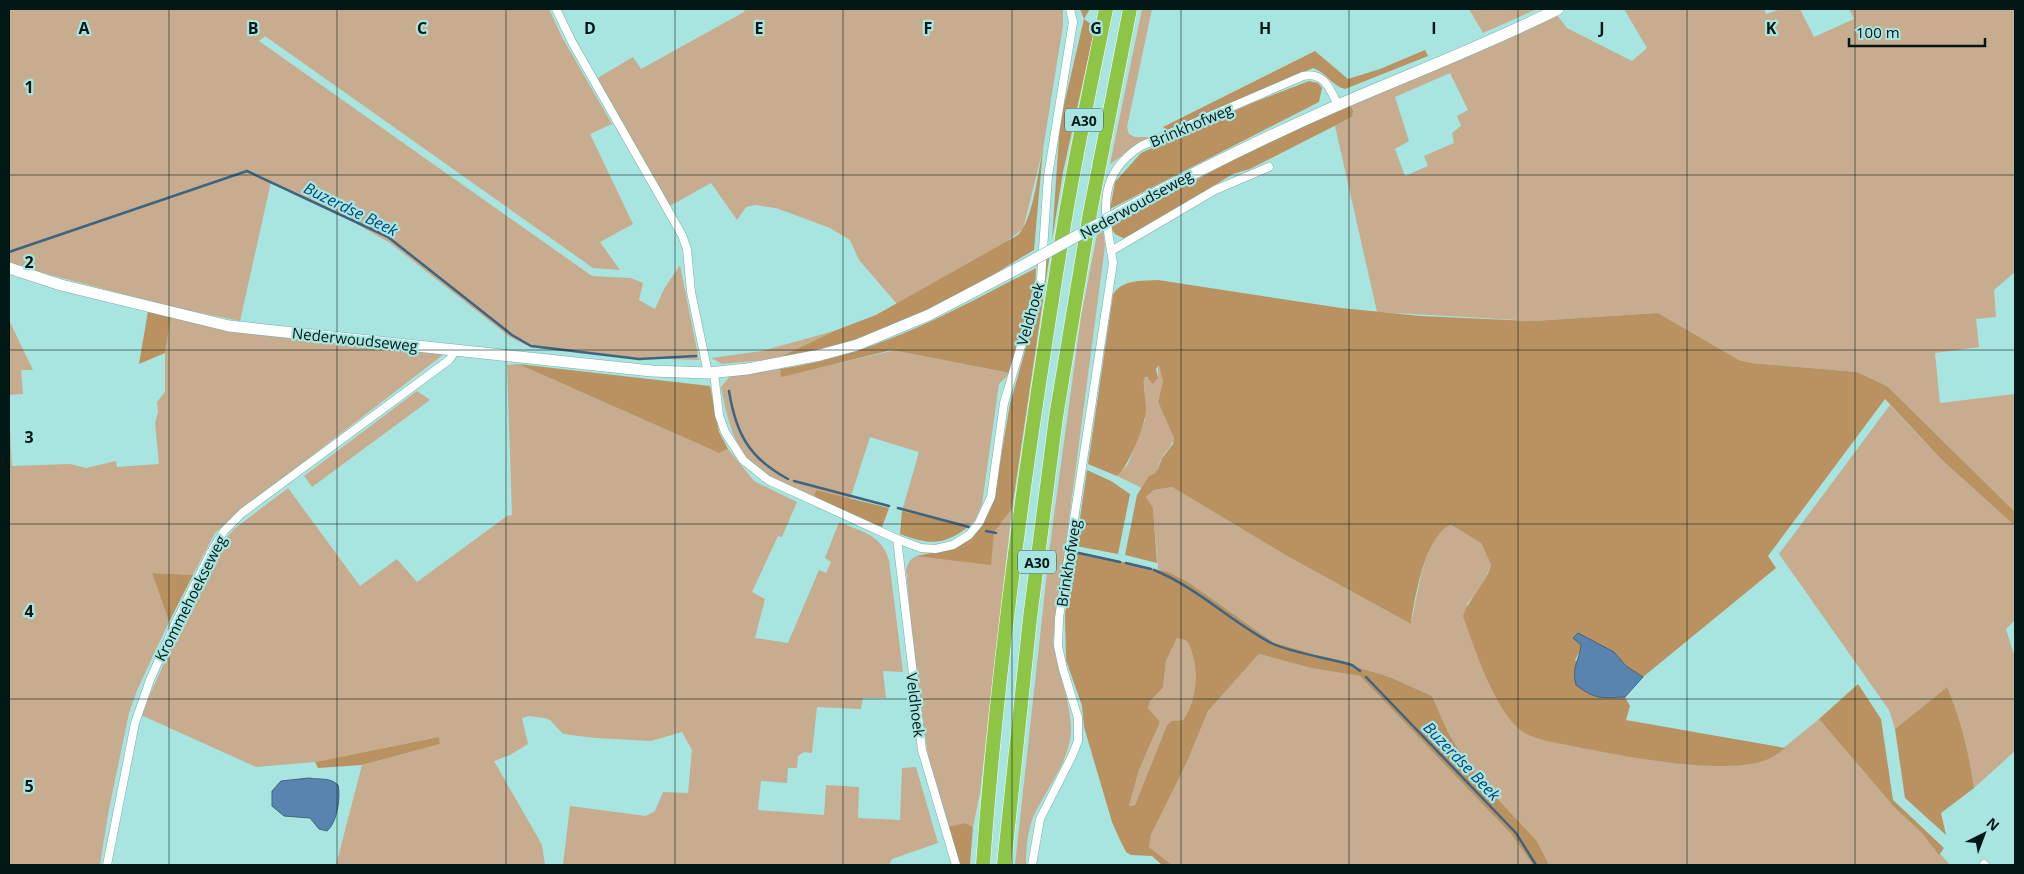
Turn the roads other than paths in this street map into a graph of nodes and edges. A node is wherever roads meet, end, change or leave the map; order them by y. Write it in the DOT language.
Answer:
graph roads {
  1 [pos="556,9"];
  2 [pos="1070,9"];
  3 [pos="1106,9"];
  4 [pos="1130,9"];
  5 [pos="1558,9"];
  6 [pos="1338,105"];
  7 [pos="1269,167"];
  8 [pos="1111,251"];
  9 [pos="9,268"];
  10 [pos="457,350"];
  11 [pos="711,373"];
  12 [pos="897,540"];
  13 [pos="107,865"];
  14 [pos="956,865"];
  15 [pos="983,865"];
  16 [pos="1004,865"];
  17 [pos="1032,865"];
  1 -- 11 [label="street"];
  2 -- 12 [label="street, Veldhoek"];
  3 -- 15 [label="highway, A30"];
  4 -- 16 [label="highway, A30"];
  5 -- 6 [label="street, Nederwoudseweg"];
  6 -- 8 [label="street, Brinkhofweg"];
  6 -- 11 [label="street, Nederwoudseweg, bridge"];
  7 -- 8 [label="street"];
  8 -- 17 [label="street, Brinkhofweg"];
  9 -- 10 [label="street, Nederwoudseweg"];
  10 -- 11 [label="street, Nederwoudseweg"];
  10 -- 13 [label="street, Krommehoekseweg"];
  11 -- 12 [label="street, Veldhoek"];
  12 -- 14 [label="street, Veldhoek"];
}
